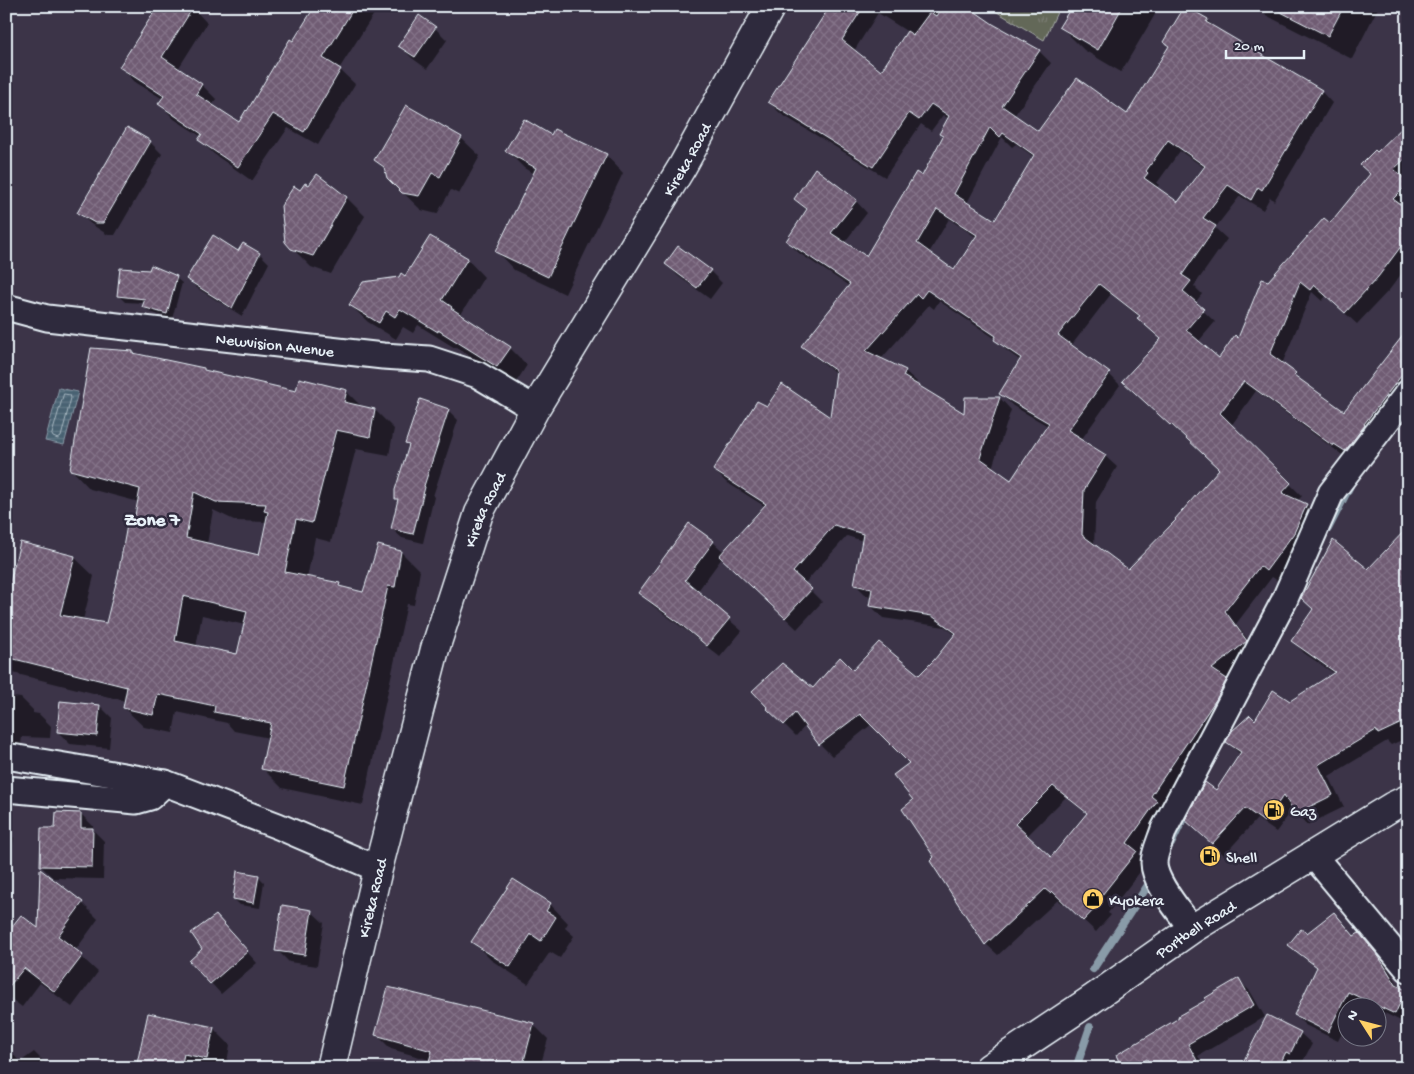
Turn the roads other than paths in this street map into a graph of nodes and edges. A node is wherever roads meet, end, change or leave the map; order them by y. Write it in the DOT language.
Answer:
graph roads {
  1 [pos="771,6"];
  2 [pos="6,307"];
  3 [pos="1408,393"];
  4 [pos="535,409"];
  5 [pos="6,756"];
  6 [pos="165,783"];
  7 [pos="6,789"];
  8 [pos="1408,799"];
  9 [pos="1313,855"];
  10 [pos="378,869"];
  11 [pos="1192,929"];
  12 [pos="1408,969"];
  13 [pos="331,1068"];
  14 [pos="989,1068"];
  1 -- 4 [label="main road, Kireka Road"];
  2 -- 4 [label="street, Newvision Avenue"];
  3 -- 11 [label="street"];
  4 -- 10 [label="main road, Kireka Road"];
  5 -- 6 [label="street"];
  6 -- 7 [label="street"];
  6 -- 10 [label="street"];
  8 -- 9 [label="main road, Portbell Road"];
  9 -- 11 [label="main road, Portbell Road"];
  9 -- 12 [label="street"];
  10 -- 13 [label="main road, Kireka Road"];
  11 -- 14 [label="main road, Portbell Road"];
}
